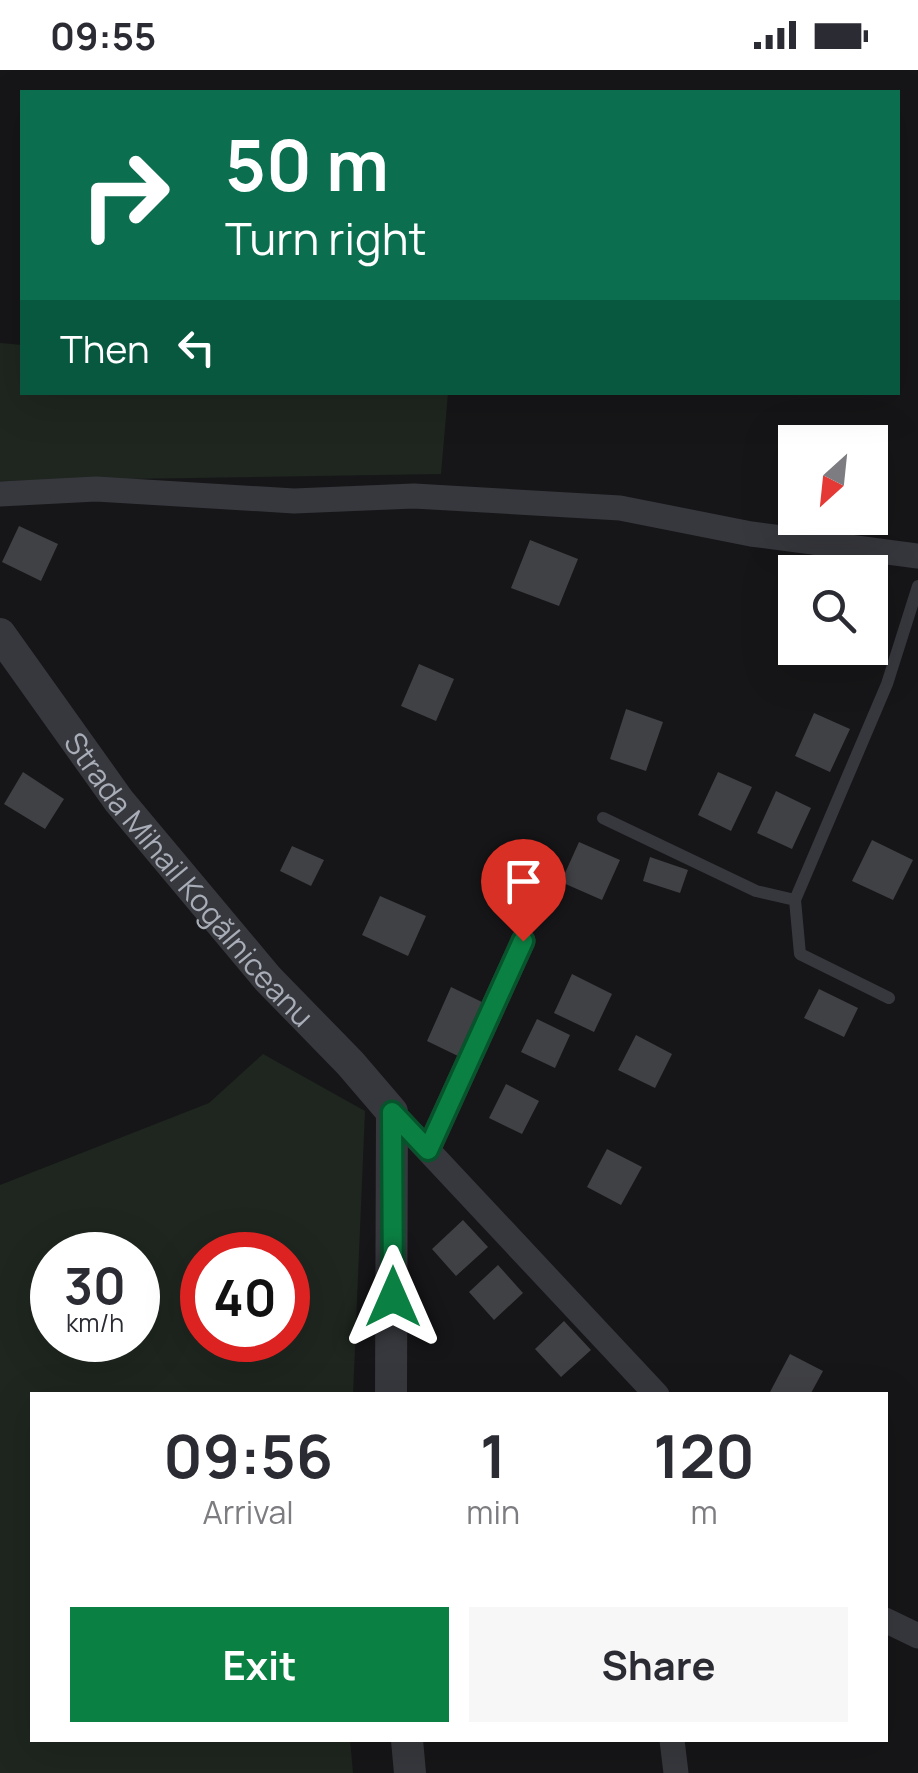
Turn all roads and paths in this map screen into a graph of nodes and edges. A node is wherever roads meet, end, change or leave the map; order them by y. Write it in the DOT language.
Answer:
graph roads {
  1 [pos="0,494"];
  2 [pos="918,556"];
  3 [pos="918,586"];
  4 [pos="0,634"];
  5 [pos="603,818"];
  6 [pos="795,900"];
  7 [pos="523,941"];
  8 [pos="889,998"];
  9 [pos="392,1112"];
  10 [pos="428,1150"];
  11 [pos="625,1360"];
  12 [pos="391,1392"];
  13 [pos="630,1392"];
  14 [pos="654,1392"];
  15 [pos="888,1621"];
  16 [pos="918,1636"];
  17 [pos="407,1742"];
  18 [pos="672,1742"];
  19 [pos="410,1773"];
  20 [pos="676,1773"];
  1 -- 2 [label="street"];
  3 -- 6 [label="lane"];
  4 -- 9 [label="street, Strada Mihail Kogălniceanu"];
  5 -- 6 [label="lane"];
  6 -- 8 [label="lane"];
  7 -- 10 [label="street"];
  9 -- 10 [label="street"];
  9 -- 12 [label="street"];
  10 -- 11 [label="street"];
  11 -- 13 [label="street"];
  11 -- 14 [label="street"];
  15 -- 16 [label="street"];
  17 -- 19 [label="street"];
  18 -- 20 [label="street"];
}
